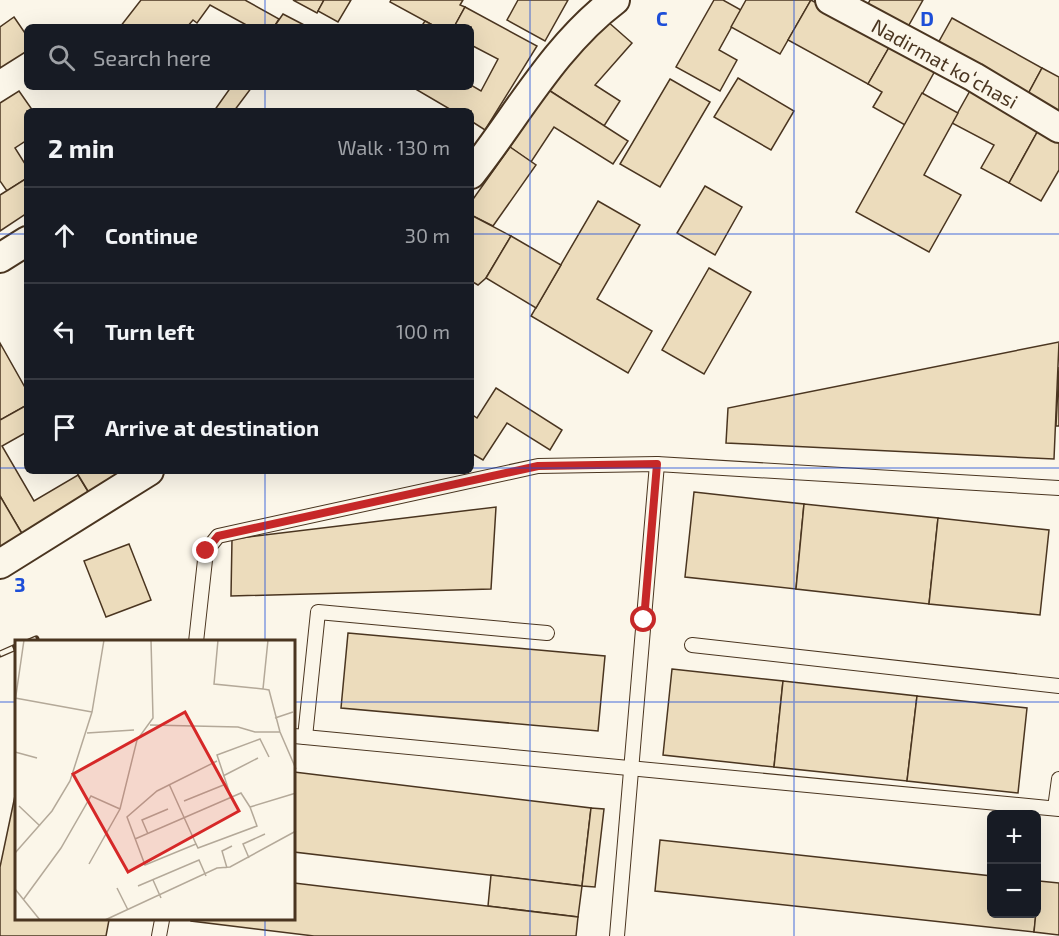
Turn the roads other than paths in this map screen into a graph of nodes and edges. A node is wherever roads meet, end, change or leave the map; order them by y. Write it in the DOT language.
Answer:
graph roads {
  1 [pos="615,0"];
  2 [pos="830,0"];
  3 [pos="1059,128"];
  4 [pos="474,170"];
  5 [pos="24,243"];
  6 [pos="0,258"];
  7 [pos="657,464"];
  8 [pos="144,474"];
  9 [pos="1059,488"];
  10 [pos="0,564"];
  11 [pos="547,633"];
  12 [pos="196,640"];
  13 [pos="692,645"];
  14 [pos="1059,686"];
  15 [pos="300,736"];
  16 [pos="631,768"];
  17 [pos="1059,779"];
  18 [pos="1057,808"];
  19 [pos="162,921"];
  20 [pos="159,936"];
  21 [pos="617,936"];
  1 -- 4 [label="street"];
  2 -- 3 [label="street, Nadirmat koʻchasi"];
  5 -- 6 [label="street"];
  7 -- 9 [label="lane"];
  7 -- 12 [label="lane"];
  7 -- 16 [label="lane"];
  8 -- 10 [label="street"];
  11 -- 15 [label="lane"];
  13 -- 14 [label="lane"];
  15 -- 16 [label="lane"];
  16 -- 18 [label="lane"];
  16 -- 21 [label="lane"];
  17 -- 18 [label="lane"];
  19 -- 20 [label="lane"];
}
